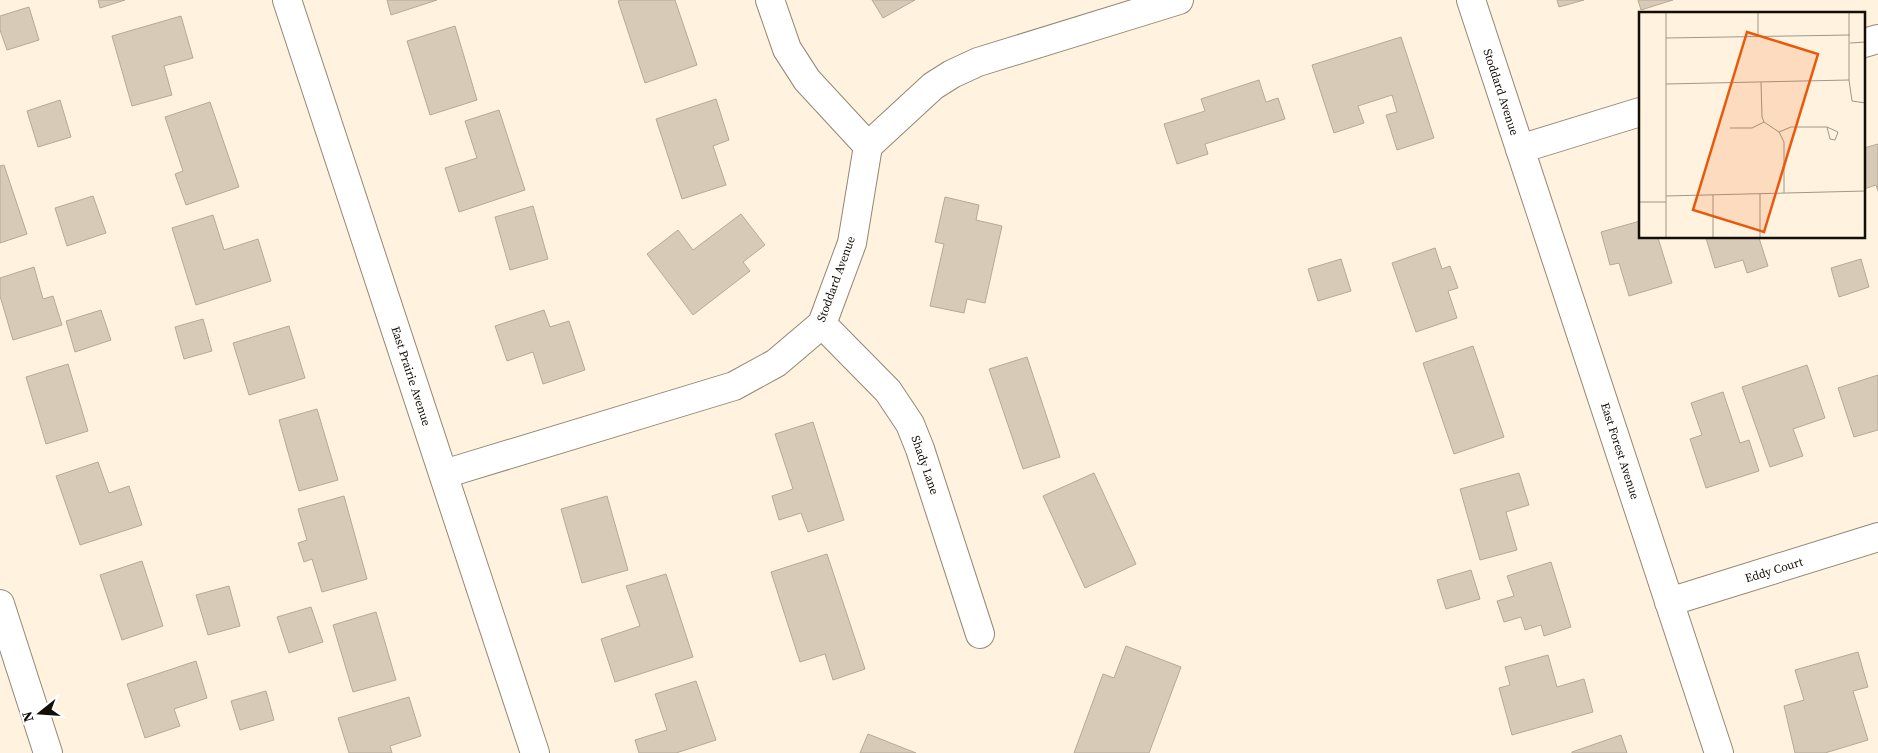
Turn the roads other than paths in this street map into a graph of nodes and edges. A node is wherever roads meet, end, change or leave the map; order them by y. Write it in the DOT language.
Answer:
graph roads {
  1 [pos="286,0"];
  2 [pos="770,0"];
  3 [pos="1180,0"];
  4 [pos="1471,0"];
  5 [pos="1639,112"];
  6 [pos="868,146"];
  7 [pos="1520,149"];
  8 [pos="822,324"];
  9 [pos="444,474"];
  10 [pos="1878,537"];
  11 [pos="1669,602"];
  12 [pos="0,604"];
  13 [pos="980,634"];
  14 [pos="6,640"];
  15 [pos="48,753"];
  16 [pos="535,753"];
  17 [pos="1719,753"];
  1 -- 9 [label="street, East Prairie Avenue"];
  2 -- 6 [label="street"];
  3 -- 6 [label="street"];
  4 -- 7 [label="street, Stoddard Avenue"];
  5 -- 7 [label="street, Stoddard Avenue"];
  6 -- 8 [label="street, Stoddard Avenue"];
  7 -- 11 [label="street, East Forest Avenue"];
  8 -- 9 [label="street, Stoddard Avenue"];
  8 -- 13 [label="street, Shady Lane"];
  9 -- 16 [label="street, East Prairie Avenue"];
  10 -- 11 [label="street, Eddy Court"];
  11 -- 17 [label="street, East Forest Avenue"];
  12 -- 14 [label="street"];
  14 -- 15 [label="street"];
}
